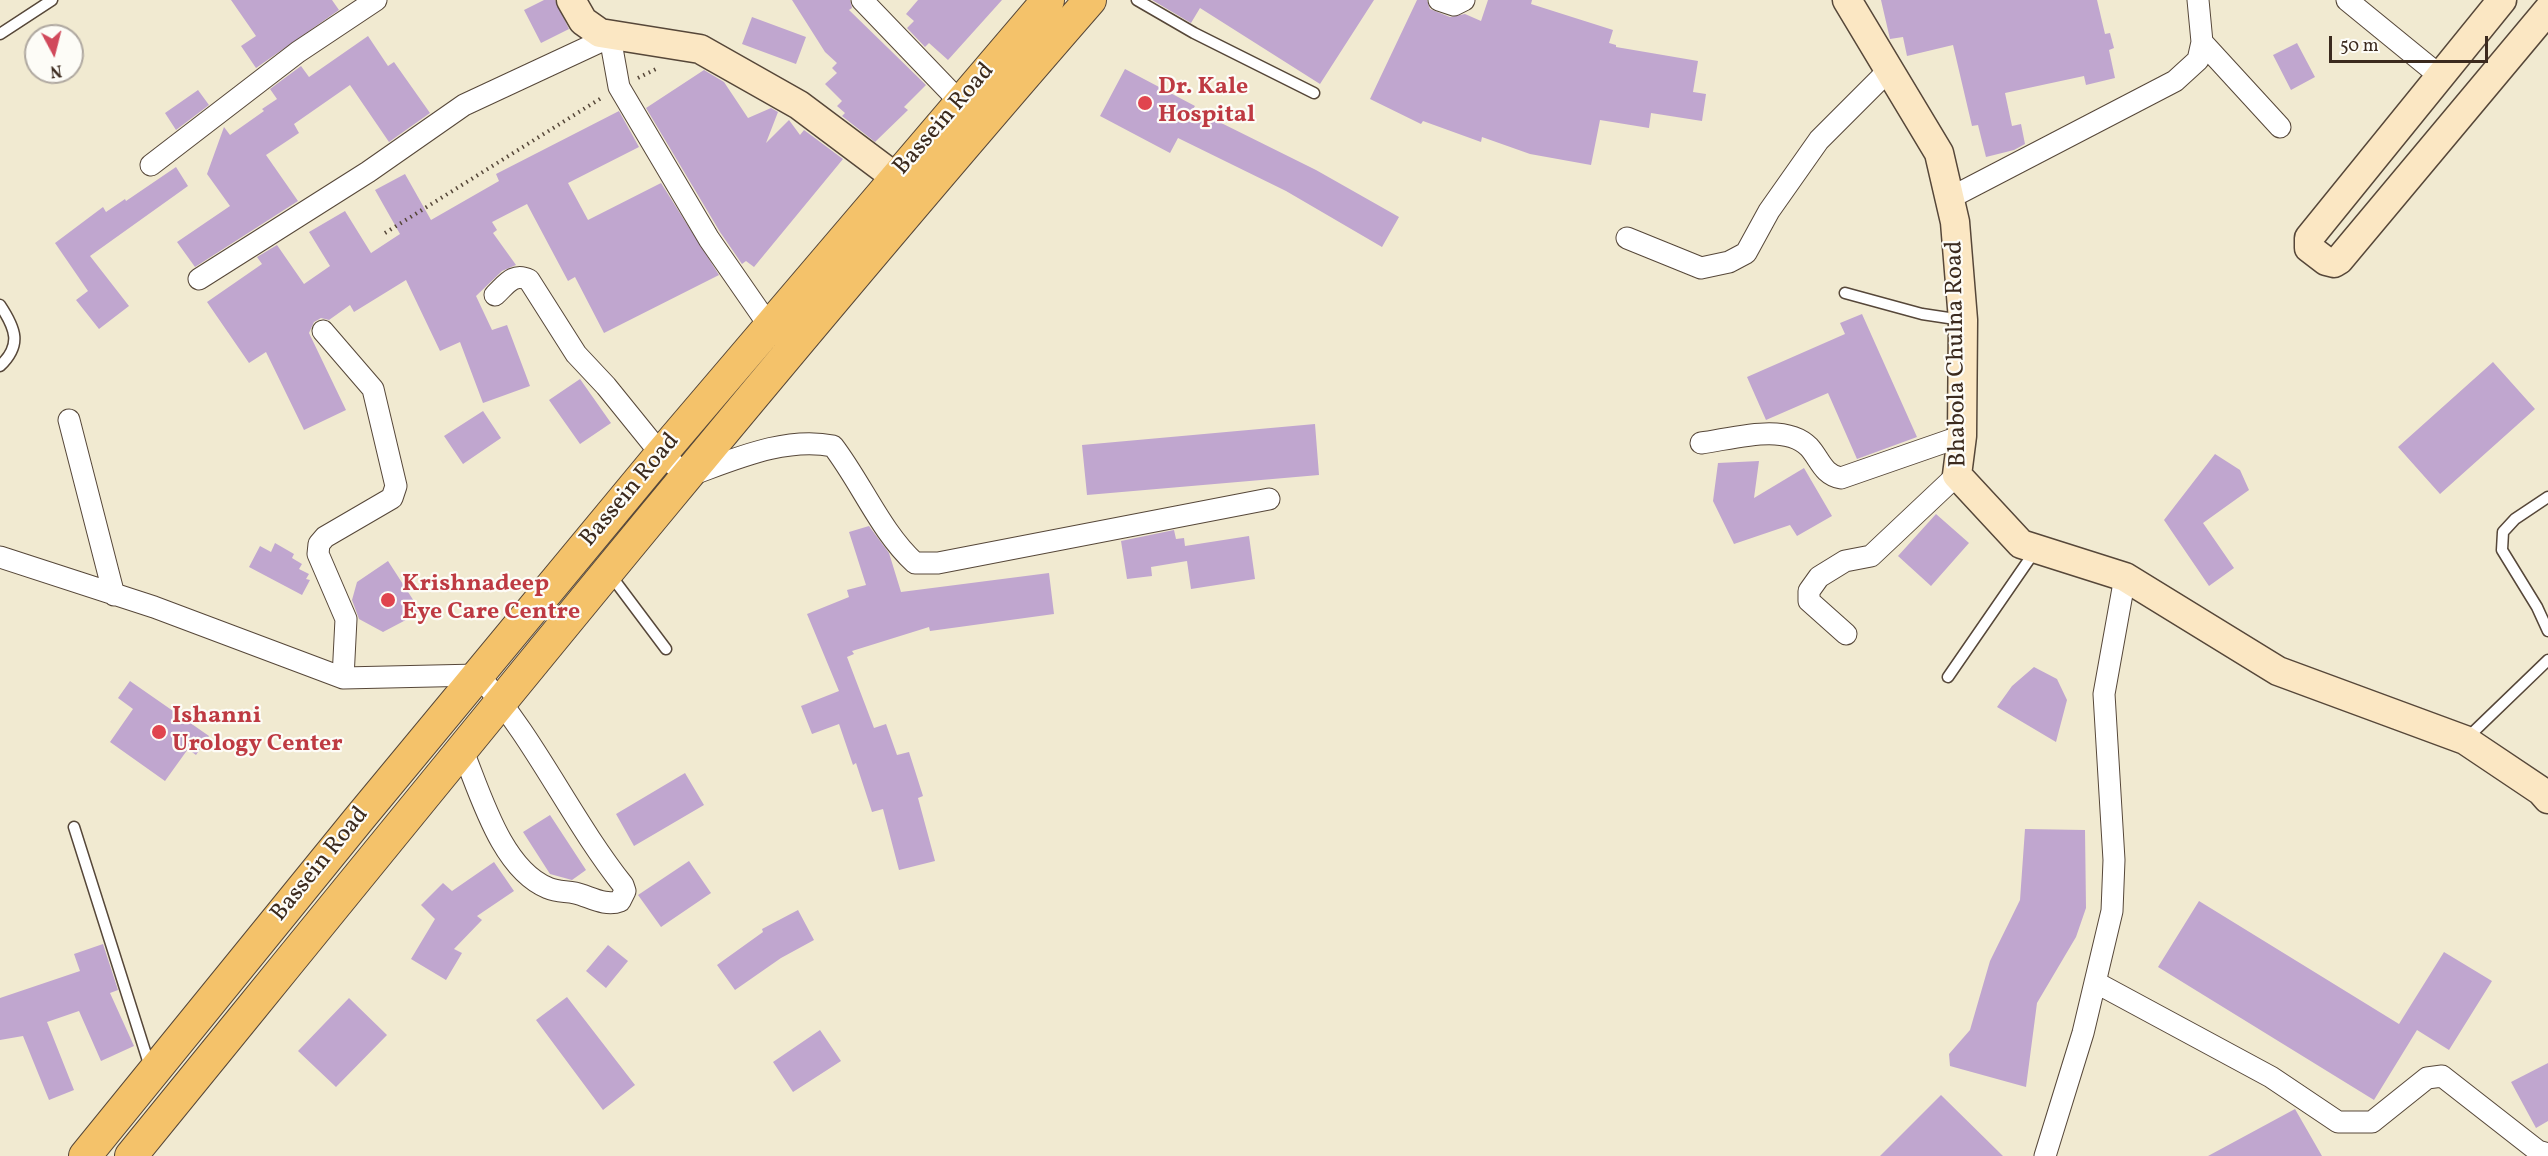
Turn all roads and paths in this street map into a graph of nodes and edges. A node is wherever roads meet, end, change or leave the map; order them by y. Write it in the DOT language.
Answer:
graph roads {
  1 [pos="52,0"];
  2 [pos="376,0"];
  3 [pos="571,0"];
  4 [pos="862,0"];
  5 [pos="1048,0"];
  6 [pos="1090,0"];
  7 [pos="1137,0"];
  8 [pos="1439,0"];
  9 [pos="1464,0"];
  10 [pos="1847,0"];
  11 [pos="2198,0"];
  12 [pos="2347,0"];
  13 [pos="2502,0"];
  14 [pos="2548,10"];
  15 [pos="0,34"];
  16 [pos="610,37"];
  17 [pos="2202,42"];
  18 [pos="659,68"];
  19 [pos="1889,70"];
  20 [pos="2440,76"];
  21 [pos="619,87"];
  22 [pos="1314,93"];
  23 [pos="961,103"];
  24 [pos="2280,127"];
  25 [pos="151,165"];
  26 [pos="2351,186"];
  27 [pos="908,187"];
  28 [pos="1950,198"];
  29 [pos="2378,212"];
  30 [pos="385,233"];
  31 [pos="1627,238"];
  32 [pos="199,279"];
  33 [pos="1845,293"];
  34 [pos="495,295"];
  35 [pos="0,305"];
  36 [pos="1963,320"];
  37 [pos="770,327"];
  38 [pos="323,332"];
  39 [pos="0,366"];
  40 [pos="69,420"];
  41 [pos="1962,436"];
  42 [pos="1701,443"];
  43 [pos="661,454"];
  44 [pos="1957,475"];
  45 [pos="688,476"];
  46 [pos="2548,497"];
  47 [pos="1269,499"];
  48 [pos="2037,549"];
  49 [pos="0,557"];
  50 [pos="608,572"];
  51 [pos="2125,577"];
  52 [pos="114,595"];
  53 [pos="2548,631"];
  54 [pos="1846,634"];
  55 [pos="666,650"];
  56 [pos="2548,660"];
  57 [pos="478,675"];
  58 [pos="1948,677"];
  59 [pos="343,678"];
  60 [pos="501,701"];
  61 [pos="2465,740"];
  62 [pos="462,749"];
  63 [pos="2548,799"];
  64 [pos="74,827"];
  65 [pos="2095,982"];
  66 [pos="152,1073"];
  67 [pos="2548,1154"];
  68 [pos="85,1156"];
  69 [pos="131,1156"];
  70 [pos="2045,1156"];
  1 -- 15 [label="lane"];
  2 -- 25 [label="street"];
  3 -- 16 [label="street"];
  4 -- 23 [label="street"];
  5 -- 23 [label="main road, Bassein Road"];
  6 -- 27 [label="main road, Bassein Road"];
  7 -- 22 [label="lane"];
  8 -- 9 [label="street"];
  10 -- 19 [label="street, Bhabola Chulna Road"];
  11 -- 17 [label="street"];
  12 -- 20 [label="street"];
  13 -- 20 [label="street"];
  14 -- 29 [label="street"];
  16 -- 21 [label="street"];
  16 -- 27 [label="street"];
  16 -- 32 [label="street"];
  17 -- 24 [label="street"];
  17 -- 28 [label="street"];
  18 -- 21 [label="path"];
  19 -- 28 [label="street, Bhabola Chulna Road"];
  19 -- 31 [label="street"];
  20 -- 26 [label="street"];
  21 -- 30 [label="path"];
  21 -- 37 [label="street"];
  23 -- 27 [label="main road, Bassein Road"];
  26 -- 29 [label="street"];
  26 -- 29 [label="street"];
  27 -- 37 [label="main road, Bassein Road"];
  27 -- 45 [label="main road, Bassein Road"];
  28 -- 36 [label="street, Bhabola Chulna Road"];
  33 -- 36 [label="lane"];
  34 -- 43 [label="street"];
  35 -- 39 [label="lane"];
  36 -- 41 [label="street, Bhabola Chulna Road"];
  37 -- 43 [label="main road, Bassein Road"];
  38 -- 59 [label="street"];
  40 -- 52 [label="street"];
  41 -- 42 [label="street"];
  41 -- 44 [label="street, Bhabola Chulna Road"];
  43 -- 45 [label="street"];
  43 -- 57 [label="main road, Bassein Road"];
  44 -- 48 [label="street, Bhabola Chulna Road"];
  44 -- 54 [label="street"];
  45 -- 47 [label="street"];
  45 -- 50 [label="main road, Bassein Road"];
  46 -- 53 [label="lane"];
  48 -- 51 [label="street, Bhabola Chulna Road"];
  48 -- 58 [label="lane"];
  49 -- 52 [label="street"];
  50 -- 55 [label="lane"];
  50 -- 60 [label="main road, Bassein Road"];
  51 -- 61 [label="street, Bhabola Chulna Road"];
  51 -- 65 [label="street"];
  52 -- 59 [label="street"];
  56 -- 61 [label="lane"];
  57 -- 59 [label="street"];
  57 -- 60 [label="street"];
  57 -- 66 [label="main road, Bassein Road"];
  60 -- 62 [label="main road, Bassein Road"];
  60 -- 62 [label="street"];
  61 -- 63 [label="street, Bhabola Chulna Road"];
  62 -- 69 [label="main road, Bassein Road"];
  64 -- 66 [label="lane"];
  65 -- 67 [label="street"];
  65 -- 70 [label="street"];
  66 -- 68 [label="main road, Bassein Road"];
}
